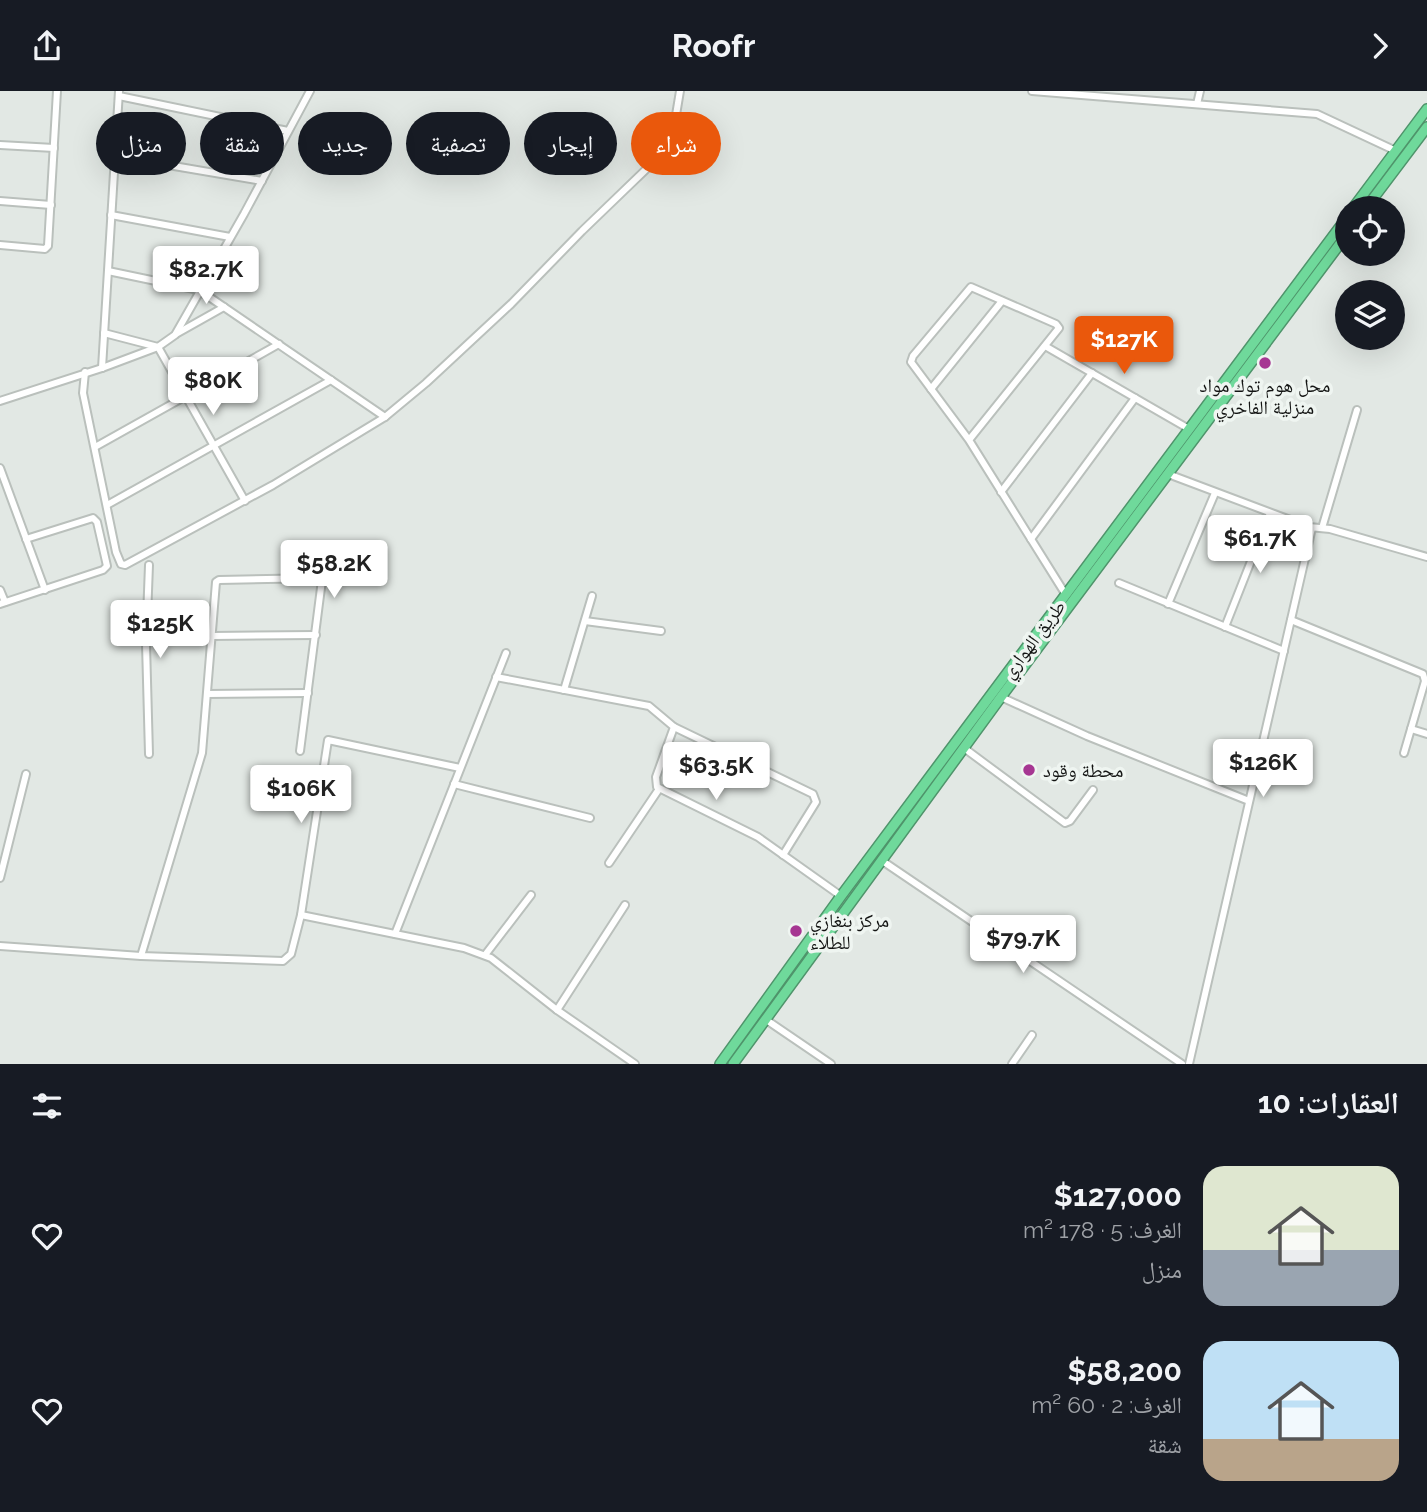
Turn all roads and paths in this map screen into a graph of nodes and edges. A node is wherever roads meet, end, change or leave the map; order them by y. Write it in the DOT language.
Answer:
graph roads {
  1 [pos="57,91"];
  2 [pos="310,91"];
  3 [pos="680,91"];
  4 [pos="1032,91"];
  5 [pos="1200,91"];
  6 [pos="119,93"];
  7 [pos="1197,104"];
  8 [pos="1427,110"];
  9 [pos="118,112"];
  10 [pos="1427,127"];
  11 [pos="288,131"];
  12 [pos="0,145"];
  13 [pos="54,148"];
  14 [pos="1396,151"];
  15 [pos="186,168"];
  16 [pos="114,175"];
  17 [pos="262,181"];
  18 [pos="1362,196"];
  19 [pos="1375,196"];
  20 [pos="0,201"];
  21 [pos="51,205"];
  22 [pos="111,215"];
  23 [pos="1335,233"];
  24 [pos="230,237"];
  25 [pos="0,245"];
  26 [pos="1335,250"];
  27 [pos="108,271"];
  28 [pos="200,290"];
  29 [pos="1002,301"];
  30 [pos="224,307"];
  31 [pos="104,333"];
  32 [pos="175,335"];
  33 [pos="279,344"];
  34 [pos="1045,346"];
  35 [pos="158,347"];
  36 [pos="1245,353"];
  37 [pos="1254,359"];
  38 [pos="102,368"];
  39 [pos="85,372"];
  40 [pos="1092,373"];
  41 [pos="331,380"];
  42 [pos="931,389"];
  43 [pos="186,396"];
  44 [pos="1135,398"];
  45 [pos="0,401"];
  46 [pos="1357,409"];
  47 [pos="385,417"];
  48 [pos="1189,429"];
  49 [pos="969,440"];
  50 [pos="214,446"];
  51 [pos="95,447"];
  52 [pos="0,468"];
  53 [pos="1168,474"];
  54 [pos="8,489"];
  55 [pos="0,492"];
  56 [pos="1001,492"];
  57 [pos="1215,493"];
  58 [pos="245,501"];
  59 [pos="107,505"];
  60 [pos="1270,513"];
  61 [pos="1312,528"];
  62 [pos="1322,528"];
  63 [pos="26,539"];
  64 [pos="1031,539"];
  65 [pos="1427,557"];
  66 [pos="149,565"];
  67 [pos="1119,583"];
  68 [pos="0,590"];
  69 [pos="46,590"];
  70 [pos="1066,594"];
  71 [pos="592,597"];
  72 [pos="2,603"];
  73 [pos="1168,604"];
  74 [pos="1291,620"];
  75 [pos="585,621"];
  76 [pos="1224,627"];
  77 [pos="661,631"];
  78 [pos="316,635"];
  79 [pos="212,636"];
  80 [pos="1284,651"];
  81 [pos="506,653"];
  82 [pos="496,677"];
  83 [pos="564,690"];
  84 [pos="308,693"];
  85 [pos="207,694"];
  86 [pos="1001,697"];
  87 [pos="674,727"];
  88 [pos="1411,729"];
  89 [pos="1427,734"];
  90 [pos="964,748"];
  91 [pos="300,751"];
  92 [pos="1404,753"];
  93 [pos="149,754"];
  94 [pos="460,768"];
  95 [pos="26,774"];
  96 [pos="454,784"];
  97 [pos="659,789"];
  98 [pos="1093,790"];
  99 [pos="1249,801"];
  100 [pos="590,818"];
  101 [pos="783,855"];
  102 [pos="881,860"];
  103 [pos="609,863"];
  104 [pos="0,878"];
  105 [pos="530,895"];
  106 [pos="841,896"];
  107 [pos="625,905"];
  108 [pos="301,915"];
  109 [pos="395,934"];
  110 [pos="0,946"];
  111 [pos="485,955"];
  112 [pos="141,956"];
  113 [pos="557,1010"];
  114 [pos="765,1019"];
  115 [pos="1032,1035"];
  116 [pos="635,1064"];
  117 [pos="720,1064"];
  118 [pos="733,1064"];
  119 [pos="831,1064"];
  120 [pos="1012,1064"];
  121 [pos="1182,1064"];
  122 [pos="1189,1064"];
  1 -- 13 [label="street"];
  2 -- 11 [label="street"];
  3 -- 47 [label="street"];
  4 -- 7 [label="street"];
  5 -- 7 [label="street"];
  6 -- 9 [label="street"];
  6 -- 11 [label="street"];
  7 -- 14 [label="street"];
  8 -- 14 [label="highway"];
  10 -- 19 [label="highway"];
  11 -- 17 [label="street"];
  12 -- 13 [label="street"];
  13 -- 21 [label="street"];
  14 -- 18 [label="highway"];
  15 -- 17 [label="street"];
  16 -- 22 [label="street"];
  17 -- 24 [label="street"];
  20 -- 21 [label="street"];
  21 -- 25 [label="street"];
  22 -- 24 [label="street"];
  22 -- 27 [label="street"];
  23 -- 36 [label="highway, طريق الهواري"];
  24 -- 28 [label="street"];
  26 -- 37 [label="highway, طريق الهواري"];
  27 -- 28 [label="street"];
  27 -- 31 [label="street"];
  28 -- 30 [label="street"];
  28 -- 32 [label="street"];
  29 -- 34 [label="street"];
  29 -- 42 [label="street"];
  29 -- 42 [label="street"];
  30 -- 32 [label="street"];
  30 -- 33 [label="street"];
  31 -- 35 [label="street"];
  31 -- 38 [label="street"];
  32 -- 35 [label="street"];
  33 -- 41 [label="street"];
  33 -- 43 [label="street"];
  34 -- 40 [label="street"];
  34 -- 49 [label="street"];
  35 -- 38 [label="street"];
  35 -- 43 [label="street"];
  36 -- 37 [label="highway"];
  36 -- 48 [label="highway, طريق الهواري"];
  37 -- 53 [label="highway, طريق الهواري"];
  38 -- 39 [label="street"];
  39 -- 45 [label="street"];
  39 -- 51 [label="street"];
  40 -- 44 [label="street"];
  40 -- 56 [label="street"];
  41 -- 47 [label="street"];
  41 -- 50 [label="street"];
  42 -- 49 [label="street"];
  43 -- 50 [label="street"];
  43 -- 51 [label="street"];
  44 -- 48 [label="street"];
  44 -- 64 [label="street"];
  46 -- 62 [label="street"];
  47 -- 58 [label="street"];
  48 -- 70 [label="highway, طريق الهواري"];
  49 -- 56 [label="street"];
  50 -- 58 [label="street"];
  50 -- 59 [label="street"];
  51 -- 59 [label="street"];
  52 -- 54 [label="street"];
  53 -- 57 [label="street"];
  53 -- 86 [label="highway, طريق الهواري"];
  54 -- 55 [label="street"];
  54 -- 63 [label="street"];
  56 -- 64 [label="street"];
  57 -- 60 [label="street"];
  57 -- 73 [label="street"];
  58 -- 59 [label="street"];
  60 -- 61 [label="street"];
  60 -- 76 [label="street"];
  61 -- 62 [label="street"];
  61 -- 74 [label="street"];
  62 -- 65 [label="street"];
  63 -- 69 [label="street"];
  63 -- 69 [label="street"];
  64 -- 70 [label="street"];
  66 -- 93 [label="street"];
  67 -- 73 [label="street"];
  68 -- 72 [label="street"];
  69 -- 72 [label="street"];
  70 -- 106 [label="highway, طريق الهواري"];
  71 -- 75 [label="street"];
  73 -- 76 [label="street"];
  74 -- 80 [label="street"];
  74 -- 88 [label="street"];
  75 -- 77 [label="street"];
  75 -- 83 [label="street"];
  76 -- 80 [label="street"];
  78 -- 79 [label="street"];
  78 -- 79 [label="street"];
  78 -- 84 [label="street"];
  79 -- 85 [label="street"];
  80 -- 99 [label="street"];
  81 -- 82 [label="street"];
  82 -- 83 [label="street"];
  82 -- 94 [label="street"];
  83 -- 87 [label="street"];
  84 -- 85 [label="street"];
  84 -- 91 [label="street"];
  85 -- 112 [label="street"];
  86 -- 90 [label="highway, طريق الهواري"];
  86 -- 99 [label="street"];
  87 -- 97 [label="street"];
  87 -- 101 [label="street"];
  88 -- 89 [label="street"];
  88 -- 92 [label="street"];
  90 -- 98 [label="street"];
  90 -- 102 [label="highway, طريق الهواري"];
  94 -- 96 [label="street"];
  94 -- 108 [label="street"];
  95 -- 104 [label="street"];
  96 -- 100 [label="street"];
  96 -- 109 [label="street"];
  97 -- 101 [label="street"];
  97 -- 103 [label="street"];
  99 -- 122 [label="street"];
  101 -- 106 [label="street"];
  102 -- 114 [label="highway, طريق الهواري"];
  102 -- 121 [label="street"];
  105 -- 111 [label="street"];
  106 -- 117 [label="highway, طريق الهواري"];
  107 -- 113 [label="street"];
  108 -- 109 [label="street"];
  108 -- 112 [label="street"];
  109 -- 111 [label="street"];
  110 -- 112 [label="street"];
  111 -- 113 [label="street"];
  113 -- 116 [label="street"];
  114 -- 118 [label="highway, طريق الهواري"];
  114 -- 119 [label="street"];
  115 -- 120 [label="street"];
}
